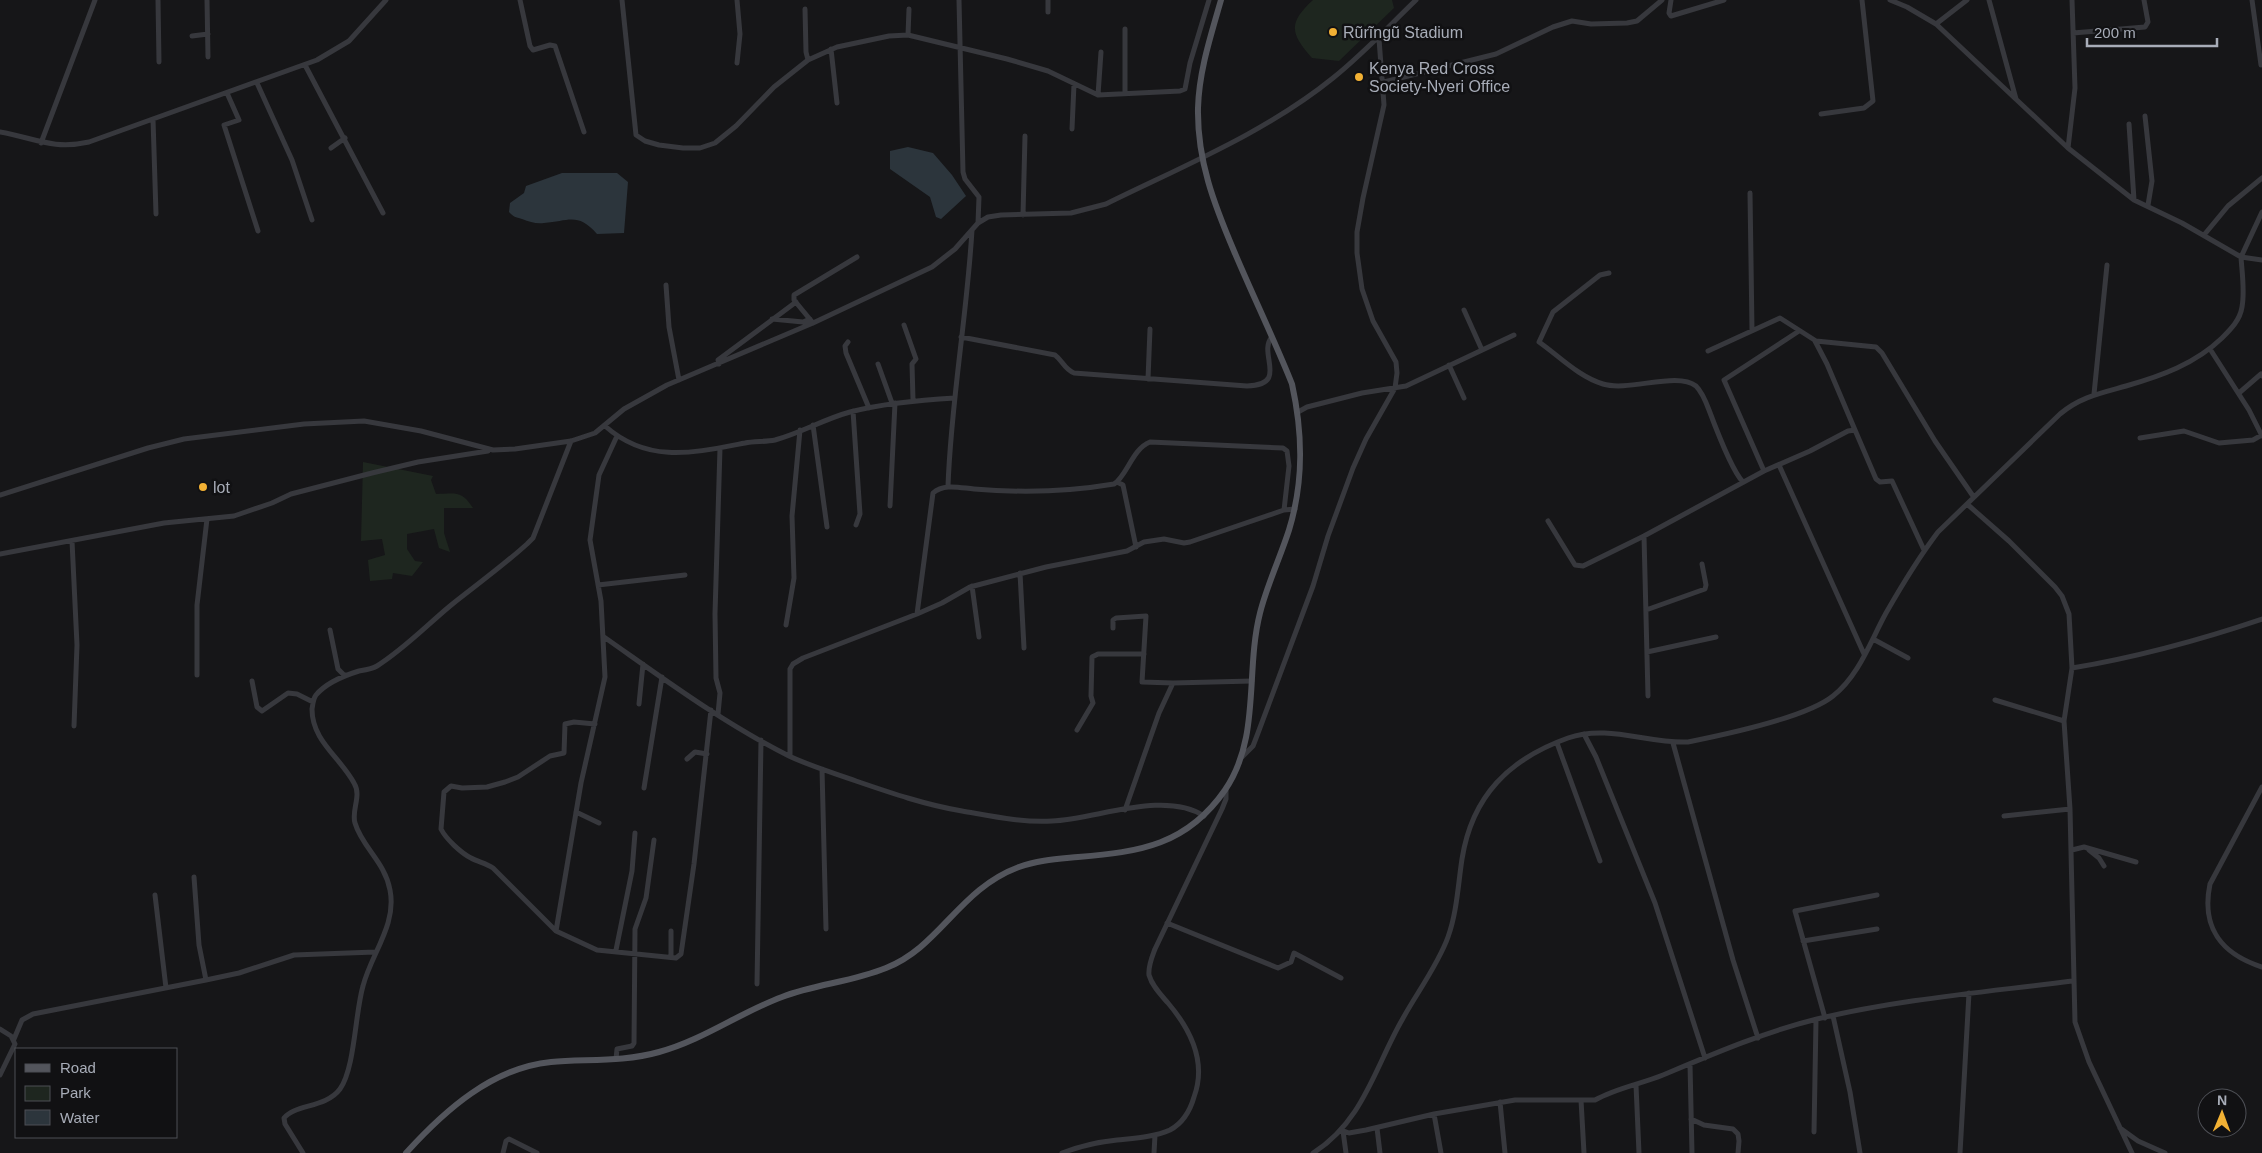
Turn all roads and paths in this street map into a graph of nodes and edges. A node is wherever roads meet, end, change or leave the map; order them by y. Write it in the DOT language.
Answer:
graph roads {
  1 [pos="95,0"];
  2 [pos="158,0"];
  3 [pos="207,0"];
  4 [pos="386,0"];
  5 [pos="520,0"];
  6 [pos="622,0"];
  7 [pos="737,0"];
  8 [pos="959,0"];
  9 [pos="1048,0"];
  10 [pos="1209,0"];
  11 [pos="1221,0"];
  12 [pos="1416,0"];
  13 [pos="1662,0"];
  14 [pos="1671,0"];
  15 [pos="1724,0"];
  16 [pos="1862,0"];
  17 [pos="1890,0"];
  18 [pos="1967,0"];
  19 [pos="1990,0"];
  20 [pos="2072,0"];
  21 [pos="2144,0"];
  22 [pos="2252,0"];
  23 [pos="805,9"];
  24 [pos="909,9"];
  25 [pos="1048,12"];
  26 [pos="1936,24"];
  27 [pos="1125,29"];
  28 [pos="2073,33"];
  29 [pos="208,34"];
  30 [pos="908,35"];
  31 [pos="192,36"];
  32 [pos="1379,39"];
  33 [pos="960,48"];
  34 [pos="831,49"];
  35 [pos="1101,52"];
  36 [pos="208,57"];
  37 [pos="808,60"];
  38 [pos="159,62"];
  39 [pos="737,63"];
  40 [pos="305,65"];
  41 [pos="2261,65"];
  42 [pos="1384,82"];
  43 [pos="257,83"];
  44 [pos="1074,84"];
  45 [pos="227,93"];
  46 [pos="1125,93"];
  47 [pos="1098,95"];
  48 [pos="2016,99"];
  49 [pos="837,103"];
  50 [pos="1821,114"];
  51 [pos="2145,116"];
  52 [pos="153,118"];
  53 [pos="2129,124"];
  54 [pos="1072,129"];
  55 [pos="0,132"];
  56 [pos="584,132"];
  57 [pos="1025,136"];
  58 [pos="345,138"];
  59 [pos="41,143"];
  60 [pos="332,148"];
  61 [pos="2068,148"];
  62 [pos="1201,158"];
  63 [pos="2262,178"];
  64 [pos="1750,194"];
  65 [pos="2134,200"];
  66 [pos="2148,205"];
  67 [pos="2262,212"];
  68 [pos="383,213"];
  69 [pos="156,214"];
  70 [pos="1023,215"];
  71 [pos="312,220"];
  72 [pos="978,223"];
  73 [pos="972,230"];
  74 [pos="258,231"];
  75 [pos="2204,235"];
  76 [pos="857,257"];
  77 [pos="2241,257"];
  78 [pos="2262,260"];
  79 [pos="2107,265"];
  80 [pos="1609,273"];
  81 [pos="666,285"];
  82 [pos="796,302"];
  83 [pos="1464,310"];
  84 [pos="771,319"];
  85 [pos="811,321"];
  86 [pos="904,325"];
  87 [pos="1150,328"];
  88 [pos="1752,330"];
  89 [pos="1799,331"];
  90 [pos="1514,335"];
  91 [pos="961,337"];
  92 [pos="1272,337"];
  93 [pos="1815,341"];
  94 [pos="848,342"];
  95 [pos="2210,349"];
  96 [pos="1482,350"];
  97 [pos="1708,351"];
  98 [pos="719,364"];
  99 [pos="878,364"];
  100 [pos="1449,365"];
  101 [pos="2262,376"];
  102 [pos="1148,379"];
  103 [pos="679,380"];
  104 [pos="1395,388"];
  105 [pos="2239,393"];
  106 [pos="2094,394"];
  107 [pos="955,398"];
  108 [pos="1464,398"];
  109 [pos="913,400"];
  110 [pos="894,403"];
  111 [pos="869,408"];
  112 [pos="853,411"];
  113 [pos="1298,412"];
  114 [pos="813,425"];
  115 [pos="604,426"];
  116 [pos="800,430"];
  117 [pos="1855,430"];
  118 [pos="617,436"];
  119 [pos="2262,436"];
  120 [pos="2140,438"];
  121 [pos="571,442"];
  122 [pos="720,448"];
  123 [pos="493,450"];
  124 [pos="1779,465"];
  125 [pos="1764,471"];
  126 [pos="1117,482"];
  127 [pos="1743,482"];
  128 [pos="948,486"];
  129 [pos="0,495"];
  130 [pos="1973,496"];
  131 [pos="1967,504"];
  132 [pos="890,506"];
  133 [pos="1295,508"];
  134 [pos="1284,510"];
  135 [pos="207,519"];
  136 [pos="1548,521"];
  137 [pos="856,525"];
  138 [pos="827,527"];
  139 [pos="1644,536"];
  140 [pos="72,541"];
  141 [pos="1136,547"];
  142 [pos="1924,550"];
  143 [pos="0,554"];
  144 [pos="1702,564"];
  145 [pos="1020,573"];
  146 [pos="685,575"];
  147 [pos="598,585"];
  148 [pos="972,586"];
  149 [pos="1646,610"];
  150 [pos="917,614"];
  151 [pos="2262,619"];
  152 [pos="786,625"];
  153 [pos="1113,628"];
  154 [pos="330,630"];
  155 [pos="604,637"];
  156 [pos="979,637"];
  157 [pos="1716,637"];
  158 [pos="1873,639"];
  159 [pos="1024,648"];
  160 [pos="1647,652"];
  161 [pos="1144,654"];
  162 [pos="1864,654"];
  163 [pos="1908,658"];
  164 [pos="643,664"];
  165 [pos="2072,668"];
  166 [pos="197,675"];
  167 [pos="347,676"];
  168 [pos="662,677"];
  169 [pos="1252,680"];
  170 [pos="252,681"];
  171 [pos="1173,682"];
  172 [pos="1648,696"];
  173 [pos="1996,700"];
  174 [pos="313,702"];
  175 [pos="639,704"];
  176 [pos="711,710"];
  177 [pos="718,714"];
  178 [pos="2064,721"];
  179 [pos="595,724"];
  180 [pos="74,726"];
  181 [pos="1077,730"];
  182 [pos="1584,734"];
  183 [pos="761,740"];
  184 [pos="1557,743"];
  185 [pos="1673,743"];
  186 [pos="707,754"];
  187 [pos="790,756"];
  188 [pos="1242,757"];
  189 [pos="687,759"];
  190 [pos="822,770"];
  191 [pos="2262,787"];
  192 [pos="644,788"];
  193 [pos="1226,788"];
  194 [pos="2070,809"];
  195 [pos="1125,810"];
  196 [pos="576,812"];
  197 [pos="1204,816"];
  198 [pos="2004,816"];
  199 [pos="599,823"];
  200 [pos="635,833"];
  201 [pos="654,840"];
  202 [pos="2079,847"];
  203 [pos="2072,850"];
  204 [pos="1600,861"];
  205 [pos="2136,862"];
  206 [pos="2104,866"];
  207 [pos="194,877"];
  208 [pos="155,895"];
  209 [pos="1877,896"];
  210 [pos="1167,923"];
  211 [pos="1877,928"];
  212 [pos="826,929"];
  213 [pos="556,930"];
  214 [pos="671,931"];
  215 [pos="1803,941"];
  216 [pos="616,950"];
  217 [pos="375,952"];
  218 [pos="636,954"];
  219 [pos="671,957"];
  220 [pos="2262,967"];
  221 [pos="1341,978"];
  222 [pos="206,980"];
  223 [pos="2072,981"];
  224 [pos="757,984"];
  225 [pos="166,988"];
  226 [pos="1969,993"];
  227 [pos="1833,1016"];
  228 [pos="1825,1018"];
  229 [pos="1816,1020"];
  230 [pos="0,1030"];
  231 [pos="1758,1038"];
  232 [pos="14,1040"];
  233 [pos="1705,1058"];
  234 [pos="616,1059"];
  235 [pos="1690,1064"];
  236 [pos="0,1075"];
  237 [pos="1636,1085"];
  238 [pos="1581,1100"];
  239 [pos="1500,1102"];
  240 [pos="1434,1114"];
  241 [pos="1691,1119"];
  242 [pos="2118,1126"];
  243 [pos="1377,1128"];
  244 [pos="1342,1131"];
  245 [pos="1814,1132"];
  246 [pos="1155,1135"];
  247 [pos="303,1153"];
  248 [pos="406,1153"];
  249 [pos="503,1153"];
  250 [pos="537,1153"];
  251 [pos="1062,1153"];
  252 [pos="1154,1153"];
  253 [pos="1313,1153"];
  254 [pos="1346,1153"];
  255 [pos="1380,1153"];
  256 [pos="1441,1153"];
  257 [pos="1505,1153"];
  258 [pos="1584,1153"];
  259 [pos="1639,1153"];
  260 [pos="1692,1153"];
  261 [pos="1738,1153"];
  262 [pos="1860,1153"];
  263 [pos="1960,1153"];
  264 [pos="2132,1153"];
  265 [pos="2165,1153"];
  1 -- 59 [label="street"];
  2 -- 38 [label="street"];
  3 -- 29 [label="street"];
  4 -- 40 [label="street"];
  5 -- 56 [label="street"];
  6 -- 37 [label="street"];
  7 -- 39 [label="street"];
  8 -- 33 [label="street"];
  9 -- 25 [label="street"];
  10 -- 46 [label="street"];
  11 -- 62 [label="main road"];
  12 -- 32 [label="street"];
  13 -- 42 [label="street"];
  14 -- 15 [label="street"];
  16 -- 50 [label="street"];
  17 -- 26 [label="street"];
  18 -- 26 [label="street"];
  19 -- 48 [label="street"];
  20 -- 28 [label="street"];
  21 -- 28 [label="street"];
  22 -- 41 [label="street"];
  23 -- 37 [label="street"];
  24 -- 30 [label="street"];
  26 -- 48 [label="street"];
  27 -- 46 [label="street"];
  28 -- 61 [label="street"];
  29 -- 31 [label="street"];
  29 -- 36 [label="street"];
  30 -- 33 [label="street"];
  30 -- 34 [label="street"];
  32 -- 42 [label="street"];
  32 -- 62 [label="street"];
  33 -- 44 [label="street"];
  33 -- 72 [label="street"];
  34 -- 37 [label="street"];
  34 -- 49 [label="street"];
  35 -- 47 [label="street"];
  40 -- 43 [label="street"];
  40 -- 58 [label="street"];
  42 -- 104 [label="street"];
  43 -- 45 [label="street"];
  43 -- 71 [label="street"];
  44 -- 47 [label="street"];
  44 -- 54 [label="street"];
  45 -- 52 [label="street"];
  45 -- 74 [label="street"];
  46 -- 47 [label="street"];
  48 -- 61 [label="street"];
  51 -- 66 [label="street"];
  52 -- 59 [label="street"];
  52 -- 69 [label="street"];
  53 -- 65 [label="street"];
  55 -- 59 [label="street"];
  57 -- 70 [label="street"];
  58 -- 60 [label="street"];
  58 -- 68 [label="street"];
  61 -- 65 [label="street"];
  62 -- 70 [label="street"];
  62 -- 92 [label="main road"];
  63 -- 75 [label="street"];
  64 -- 88 [label="street"];
  65 -- 66 [label="street"];
  66 -- 75 [label="street"];
  67 -- 77 [label="street"];
  70 -- 72 [label="street"];
  72 -- 73 [label="street"];
  73 -- 85 [label="street"];
  73 -- 91 [label="street"];
  75 -- 77 [label="street"];
  76 -- 82 [label="street"];
  77 -- 78 [label="street"];
  77 -- 95 [label="street"];
  79 -- 106 [label="street"];
  80 -- 127 [label="street"];
  81 -- 103 [label="street"];
  82 -- 84 [label="street"];
  82 -- 85 [label="street"];
  83 -- 96 [label="street"];
  84 -- 85 [label="street"];
  84 -- 98 [label="street"];
  85 -- 98 [label="street"];
  86 -- 109 [label="street"];
  87 -- 102 [label="street"];
  88 -- 89 [label="street"];
  88 -- 97 [label="street"];
  89 -- 93 [label="street"];
  89 -- 125 [label="street"];
  90 -- 96 [label="street"];
  91 -- 102 [label="street"];
  91 -- 107 [label="street"];
  92 -- 102 [label="street"];
  92 -- 113 [label="main road"];
  93 -- 117 [label="street"];
  93 -- 130 [label="street"];
  94 -- 111 [label="street"];
  95 -- 105 [label="street"];
  95 -- 106 [label="street"];
  96 -- 100 [label="street"];
  98 -- 103 [label="street"];
  99 -- 110 [label="street"];
  100 -- 104 [label="street"];
  100 -- 108 [label="street"];
  101 -- 105 [label="street"];
  103 -- 115 [label="street"];
  104 -- 113 [label="street"];
  104 -- 188 [label="street"];
  105 -- 119 [label="street"];
  106 -- 130 [label="street"];
  107 -- 109 [label="street"];
  107 -- 128 [label="street"];
  109 -- 110 [label="street"];
  110 -- 111 [label="street"];
  110 -- 132 [label="street"];
  111 -- 112 [label="street"];
  112 -- 114 [label="street"];
  112 -- 137 [label="street"];
  113 -- 133 [label="main road"];
  114 -- 116 [label="street"];
  114 -- 138 [label="street"];
  115 -- 118 [label="street"];
  115 -- 121 [label="street"];
  116 -- 122 [label="street"];
  116 -- 152 [label="street"];
  117 -- 124 [label="street"];
  117 -- 142 [label="street"];
  118 -- 122 [label="street"];
  118 -- 147 [label="street"];
  119 -- 120 [label="street"];
  121 -- 123 [label="street"];
  121 -- 167 [label="street"];
  122 -- 177 [label="street"];
  123 -- 129 [label="street"];
  123 -- 135 [label="street"];
  124 -- 125 [label="street"];
  124 -- 162 [label="street"];
  125 -- 127 [label="street"];
  126 -- 128 [label="street"];
  126 -- 134 [label="street"];
  126 -- 141 [label="street"];
  127 -- 139 [label="street"];
  128 -- 150 [label="street"];
  130 -- 131 [label="street"];
  131 -- 142 [label="street"];
  131 -- 165 [label="street"];
  133 -- 134 [label="street"];
  133 -- 169 [label="main road"];
  134 -- 141 [label="street"];
  135 -- 140 [label="street"];
  135 -- 166 [label="street"];
  136 -- 139 [label="street"];
  139 -- 149 [label="street"];
  140 -- 143 [label="street"];
  140 -- 180 [label="street"];
  141 -- 145 [label="street"];
  142 -- 158 [label="street"];
  144 -- 149 [label="street"];
  145 -- 148 [label="street"];
  145 -- 159 [label="street"];
  146 -- 147 [label="street"];
  147 -- 155 [label="street"];
  148 -- 150 [label="street"];
  148 -- 156 [label="street"];
  149 -- 160 [label="street"];
  150 -- 187 [label="street"];
  151 -- 165 [label="street"];
  153 -- 161 [label="street"];
  154 -- 167 [label="street"];
  155 -- 164 [label="street"];
  155 -- 179 [label="street"];
  157 -- 160 [label="street"];
  158 -- 162 [label="street"];
  158 -- 163 [label="street"];
  160 -- 172 [label="street"];
  161 -- 171 [label="street"];
  161 -- 181 [label="street"];
  162 -- 185 [label="street"];
  164 -- 168 [label="street"];
  164 -- 175 [label="street"];
  165 -- 178 [label="street"];
  167 -- 174 [label="street"];
  168 -- 176 [label="street"];
  168 -- 192 [label="street"];
  169 -- 171 [label="street"];
  169 -- 188 [label="main road"];
  170 -- 174 [label="street"];
  171 -- 195 [label="street"];
  173 -- 178 [label="street"];
  174 -- 217 [label="street"];
  176 -- 177 [label="street"];
  176 -- 186 [label="street"];
  177 -- 183 [label="street"];
  178 -- 194 [label="street"];
  179 -- 196 [label="street"];
  179 -- 213 [label="street"];
  182 -- 184 [label="street"];
  182 -- 185 [label="street"];
  182 -- 233 [label="street"];
  183 -- 187 [label="street"];
  183 -- 224 [label="street"];
  184 -- 204 [label="street"];
  184 -- 244 [label="street"];
  185 -- 231 [label="street"];
  186 -- 189 [label="street"];
  186 -- 219 [label="street"];
  187 -- 190 [label="street"];
  188 -- 193 [label="main road"];
  190 -- 195 [label="street"];
  190 -- 212 [label="street"];
  191 -- 220 [label="street"];
  193 -- 197 [label="main road"];
  193 -- 210 [label="street"];
  194 -- 198 [label="street"];
  194 -- 203 [label="street"];
  195 -- 197 [label="street"];
  196 -- 199 [label="street"];
  196 -- 213 [label="street"];
  197 -- 234 [label="main road"];
  200 -- 216 [label="street"];
  201 -- 218 [label="street"];
  202 -- 203 [label="street"];
  202 -- 205 [label="street"];
  202 -- 206 [label="street"];
  203 -- 223 [label="street"];
  207 -- 222 [label="street"];
  208 -- 225 [label="street"];
  209 -- 215 [label="street"];
  210 -- 221 [label="street"];
  210 -- 246 [label="street"];
  211 -- 215 [label="street"];
  213 -- 216 [label="street"];
  214 -- 219 [label="street"];
  215 -- 228 [label="street"];
  216 -- 218 [label="street"];
  217 -- 222 [label="street"];
  217 -- 247 [label="street"];
  218 -- 219 [label="street"];
  218 -- 234 [label="street"];
  222 -- 225 [label="street"];
  223 -- 226 [label="street"];
  223 -- 242 [label="street"];
  225 -- 232 [label="street"];
  226 -- 227 [label="street"];
  226 -- 263 [label="street"];
  227 -- 228 [label="street"];
  227 -- 262 [label="street"];
  228 -- 229 [label="street"];
  229 -- 231 [label="street"];
  229 -- 245 [label="street"];
  230 -- 232 [label="street"];
  231 -- 233 [label="street"];
  232 -- 236 [label="street"];
  233 -- 235 [label="street"];
  234 -- 248 [label="main road"];
  235 -- 237 [label="street"];
  235 -- 241 [label="street"];
  237 -- 238 [label="street"];
  237 -- 259 [label="street"];
  238 -- 239 [label="street"];
  238 -- 258 [label="street"];
  239 -- 240 [label="street"];
  239 -- 257 [label="street"];
  240 -- 243 [label="street"];
  240 -- 256 [label="street"];
  241 -- 260 [label="street"];
  241 -- 261 [label="street"];
  242 -- 264 [label="street"];
  242 -- 265 [label="street"];
  243 -- 244 [label="street"];
  243 -- 255 [label="street"];
  244 -- 253 [label="street"];
  244 -- 254 [label="street"];
  246 -- 251 [label="street"];
  246 -- 252 [label="street"];
  249 -- 250 [label="street"];
}
